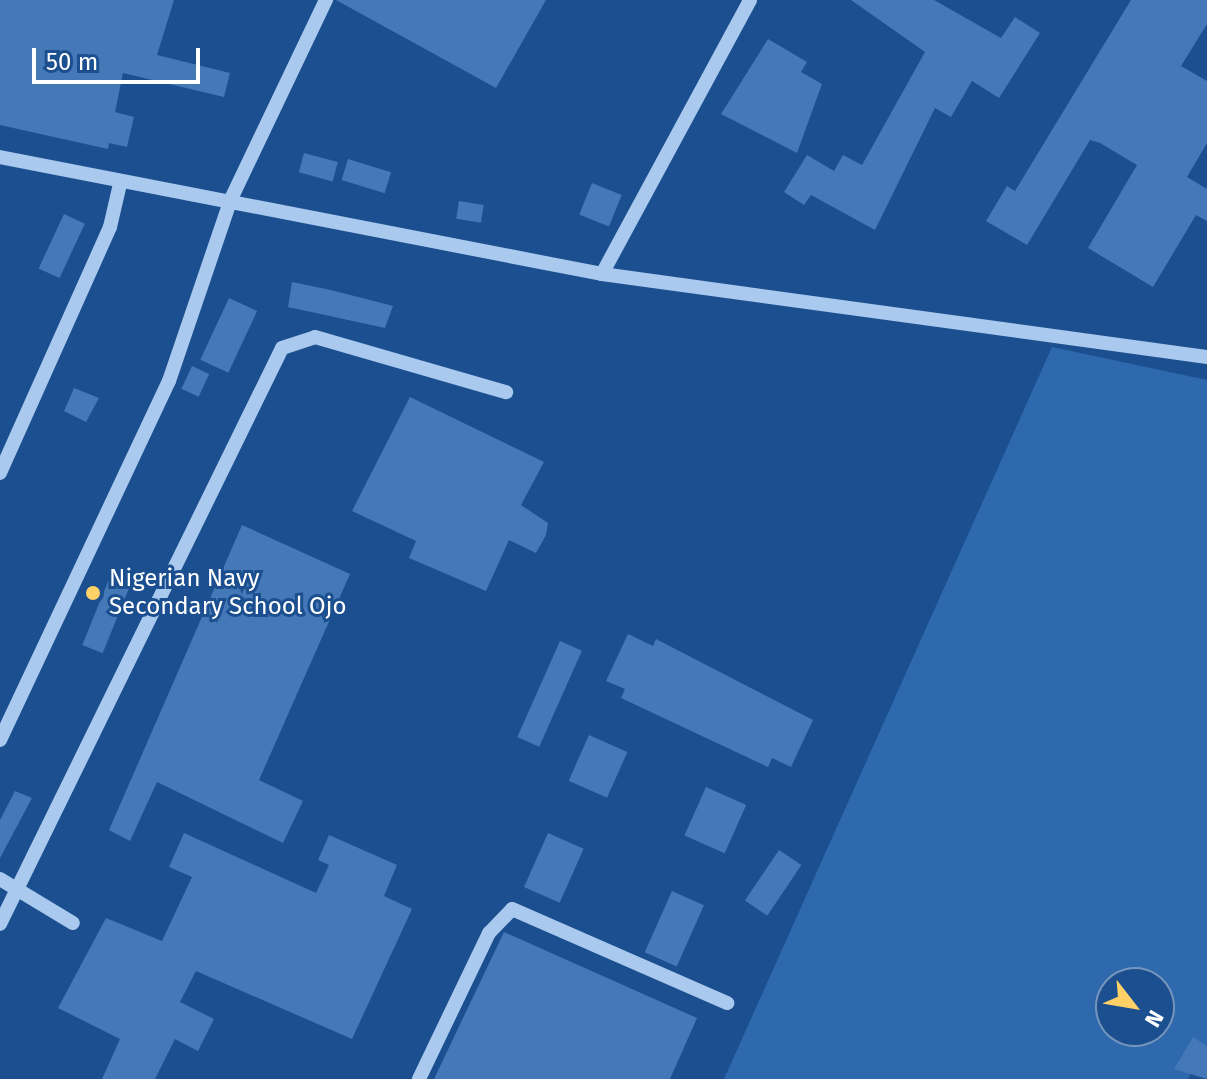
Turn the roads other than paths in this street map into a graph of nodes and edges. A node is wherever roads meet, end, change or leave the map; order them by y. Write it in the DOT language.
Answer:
graph roads {
  1 [pos="326,0"];
  2 [pos="750,0"];
  3 [pos="0,157"];
  4 [pos="120,184"];
  5 [pos="231,199"];
  6 [pos="602,274"];
  7 [pos="1207,357"];
  8 [pos="506,392"];
  9 [pos="0,473"];
  10 [pos="0,740"];
  11 [pos="0,879"];
  12 [pos="16,891"];
  13 [pos="73,923"];
  14 [pos="0,924"];
  15 [pos="727,1003"];
  16 [pos="419,1079"];
  1 -- 5 [label="street"];
  2 -- 6 [label="street"];
  3 -- 4 [label="street"];
  4 -- 5 [label="street"];
  4 -- 9 [label="street"];
  5 -- 6 [label="street"];
  5 -- 10 [label="street"];
  6 -- 7 [label="street"];
  8 -- 12 [label="street"];
  11 -- 12 [label="street"];
  12 -- 13 [label="street"];
  12 -- 14 [label="street"];
  15 -- 16 [label="street"];
}
